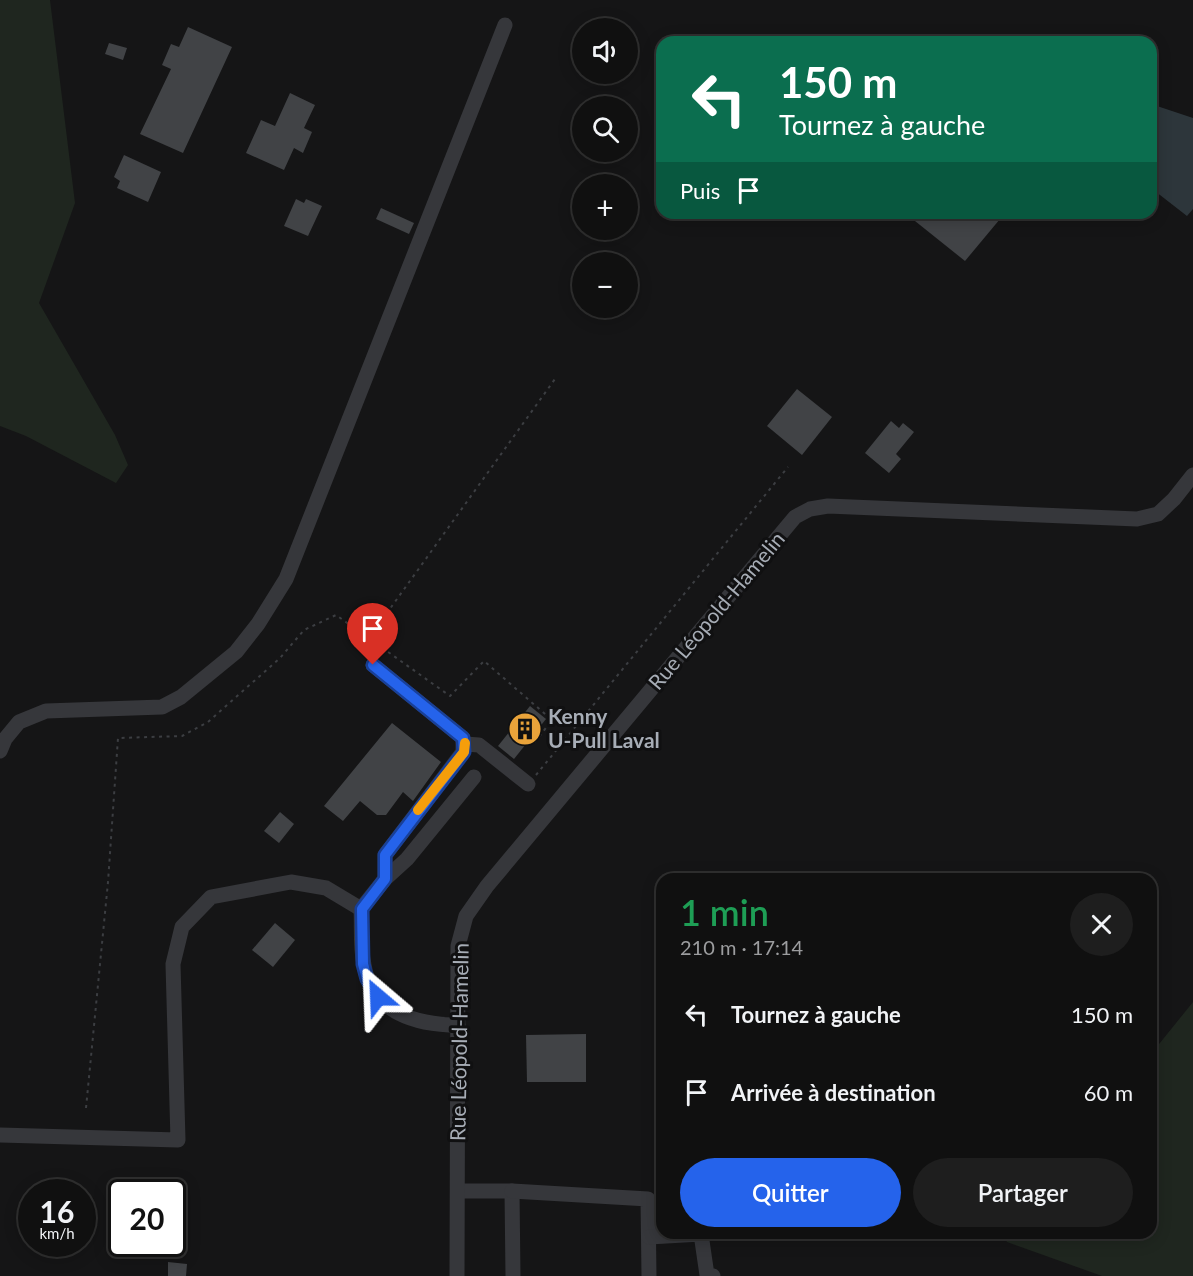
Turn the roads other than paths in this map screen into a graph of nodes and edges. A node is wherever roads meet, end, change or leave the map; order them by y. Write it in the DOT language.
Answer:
graph roads {
  1 [pos="505,25"];
  2 [pos="1193,475"];
  3 [pos="373,665"];
  4 [pos="465,744"];
  5 [pos="0,751"];
  6 [pos="474,777"];
  7 [pos="528,784"];
  8 [pos="385,879"];
  9 [pos="362,909"];
  10 [pos="458,1025"];
  11 [pos="0,1136"];
  12 [pos="458,1191"];
  13 [pos="512,1191"];
  14 [pos="656,1236"];
  15 [pos="650,1237"];
  16 [pos="702,1239"];
  17 [pos="457,1276"];
  18 [pos="513,1276"];
  19 [pos="649,1276"];
  20 [pos="713,1276"];
  1 -- 5 [label="street"];
  2 -- 10 [label="street, Rue Léopold-Hamelin"];
  3 -- 4 [label="street"];
  4 -- 7 [label="street"];
  4 -- 8 [label="street"];
  6 -- 8 [label="street"];
  8 -- 9 [label="street"];
  9 -- 10 [label="street"];
  9 -- 11 [label="street"];
  10 -- 12 [label="street, Rue Léopold-Hamelin"];
  12 -- 13 [label="street"];
  12 -- 17 [label="street, Rue Léopold-Hamelin"];
  13 -- 15 [label="street"];
  13 -- 18 [label="street"];
  14 -- 15 [label="street"];
  15 -- 19 [label="street"];
  16 -- 20 [label="street"];
}
